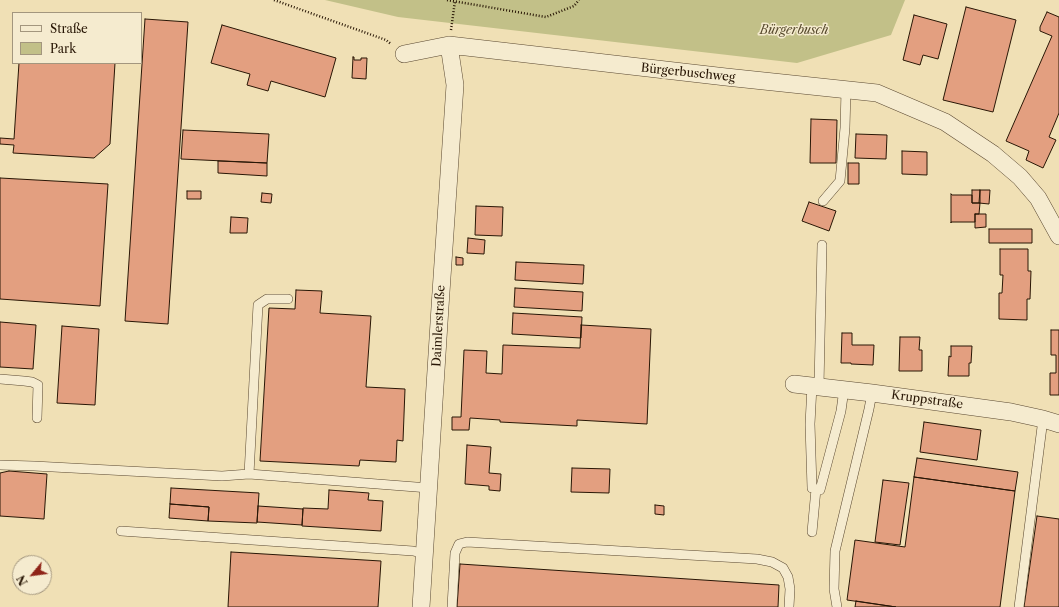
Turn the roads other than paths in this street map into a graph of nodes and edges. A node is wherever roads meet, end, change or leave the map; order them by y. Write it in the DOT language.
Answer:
graph roads {
  1 [pos="449,45"];
  2 [pos="404,54"];
  3 [pos="846,90"];
  4 [pos="823,200"];
  5 [pos="1059,236"];
  6 [pos="822,246"];
  7 [pos="288,299"];
  8 [pos="0,379"];
  9 [pos="794,384"];
  10 [pos="816,386"];
  11 [pos="844,389"];
  12 [pos="872,393"];
  13 [pos="37,418"];
  14 [pos="1043,419"];
  15 [pos="1059,424"];
  16 [pos="0,465"];
  17 [pos="249,474"];
  18 [pos="429,488"];
  19 [pos="816,489"];
  20 [pos="121,531"];
  21 [pos="812,532"];
  22 [pos="425,554"];
  23 [pos="421,607"];
  24 [pos="452,607"];
  25 [pos="789,607"];
  26 [pos="837,607"];
  27 [pos="1019,607"];
  1 -- 2 [label="street, Bürgerbuschweg"];
  1 -- 3 [label="street, Bürgerbuschweg"];
  1 -- 18 [label="street, Daimlerstraße"];
  3 -- 4 [label="lane"];
  3 -- 5 [label="street, Bürgerbuschweg"];
  6 -- 10 [label="lane"];
  7 -- 17 [label="lane"];
  8 -- 13 [label="lane"];
  9 -- 10 [label="street, Kruppstraße"];
  10 -- 11 [label="street, Kruppstraße"];
  10 -- 19 [label="lane"];
  11 -- 12 [label="street, Kruppstraße"];
  11 -- 19 [label="lane"];
  12 -- 14 [label="street, Kruppstraße"];
  12 -- 26 [label="lane"];
  14 -- 15 [label="street, Kruppstraße"];
  14 -- 27 [label="lane"];
  16 -- 17 [label="lane"];
  17 -- 18 [label="lane"];
  18 -- 22 [label="street, Daimlerstraße"];
  19 -- 21 [label="lane"];
  20 -- 22 [label="lane"];
  22 -- 23 [label="street, Daimlerstraße"];
  24 -- 25 [label="lane"];
}
